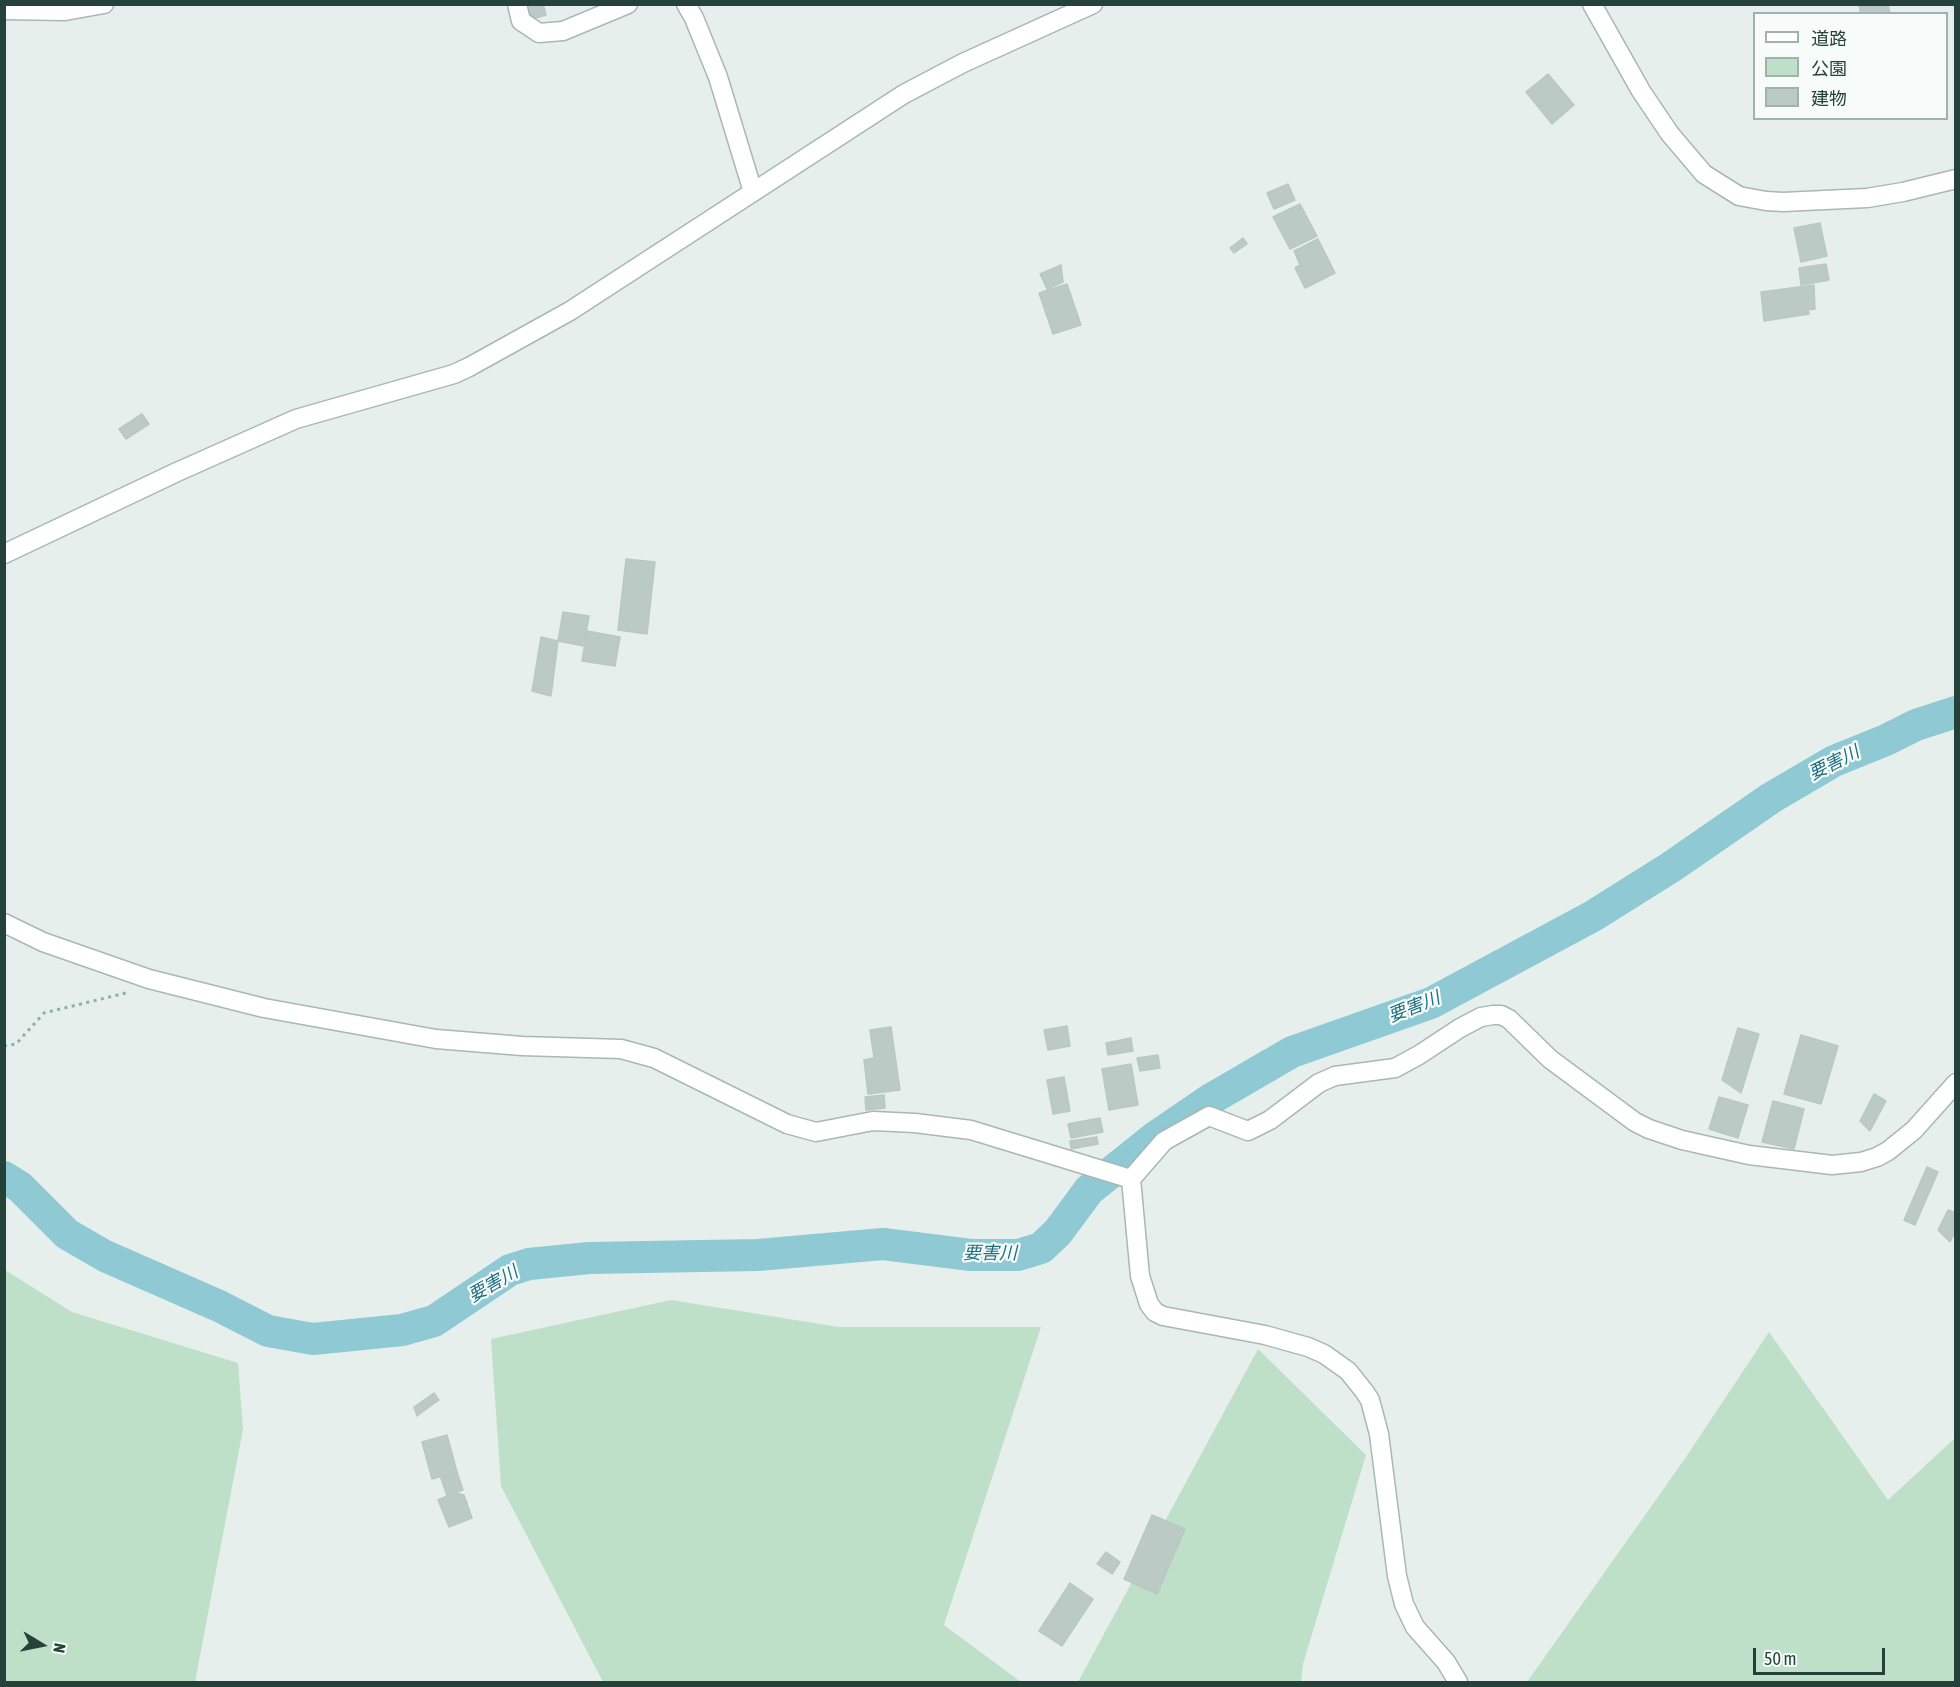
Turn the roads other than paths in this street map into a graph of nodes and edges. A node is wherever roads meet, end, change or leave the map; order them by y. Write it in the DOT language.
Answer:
graph roads {
  1 [pos="104,4"];
  2 [pos="517,4"];
  3 [pos="628,4"];
  4 [pos="686,4"];
  5 [pos="1093,4"];
  6 [pos="1592,4"];
  7 [pos="4,10"];
  8 [pos="1956,179"];
  9 [pos="753,192"];
  10 [pos="4,554"];
  11 [pos="4,923"];
  12 [pos="1956,1083"];
  13 [pos="1126,1178"];
  14 [pos="1458,1683"];
  1 -- 7 [label="street"];
  2 -- 3 [label="street"];
  4 -- 9 [label="street"];
  5 -- 9 [label="street"];
  6 -- 8 [label="street"];
  9 -- 10 [label="street"];
  11 -- 13 [label="street"];
  12 -- 13 [label="street"];
  13 -- 14 [label="street"];
}
